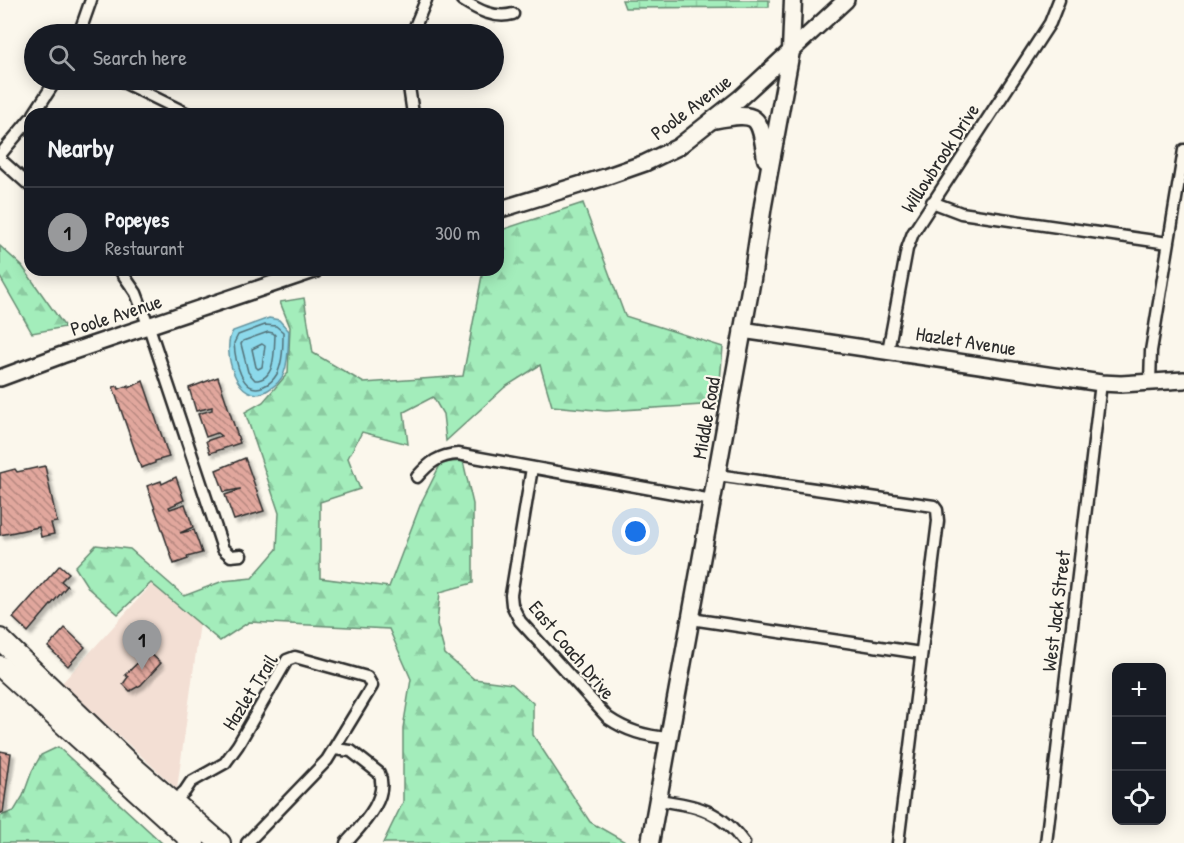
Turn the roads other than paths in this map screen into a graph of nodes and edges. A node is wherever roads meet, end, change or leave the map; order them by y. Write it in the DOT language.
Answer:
graph roads {
  1 [pos="91,0"];
  2 [pos="426,0"];
  3 [pos="462,0"];
  4 [pos="793,0"];
  5 [pos="846,0"];
  6 [pos="1059,0"];
  7 [pos="513,14"];
  8 [pos="83,24"];
  9 [pos="416,24"];
  10 [pos="791,51"];
  11 [pos="50,90"];
  12 [pos="140,90"];
  13 [pos="410,90"];
  14 [pos="38,108"];
  15 [pos="176,108"];
  16 [pos="413,108"];
  17 [pos="713,120"];
  18 [pos="24,127"];
  19 [pos="1184,150"];
  20 [pos="0,157"];
  21 [pos="768,176"];
  22 [pos="24,180"];
  23 [pos="932,202"];
  24 [pos="504,208"];
  25 [pos="1168,243"];
  26 [pos="124,276"];
  27 [pos="297,276"];
  28 [pos="149,327"];
  29 [pos="742,330"];
  30 [pos="888,351"];
  31 [pos="0,378"];
  32 [pos="1184,380"];
  33 [pos="1150,382"];
  34 [pos="1101,383"];
  35 [pos="532,468"];
  36 [pos="717,475"];
  37 [pos="417,477"];
  38 [pos="712,500"];
  39 [pos="241,555"];
  40 [pos="691,619"];
  41 [pos="0,639"];
  42 [pos="921,653"];
  43 [pos="0,666"];
  44 [pos="668,738"];
  45 [pos="334,749"];
  46 [pos="658,800"];
  47 [pos="173,802"];
  48 [pos="194,843"];
  49 [pos="220,843"];
  50 [pos="247,843"];
  51 [pos="346,843"];
  52 [pos="650,843"];
  53 [pos="744,843"];
  54 [pos="898,843"];
  55 [pos="1046,843"];
  1 -- 8 [label="street"];
  2 -- 9 [label="street"];
  3 -- 7 [label="street"];
  4 -- 10 [label="main road, Middle Road"];
  5 -- 10 [label="street, Poole Avenue"];
  6 -- 23 [label="street, Willowbrook Drive"];
  10 -- 17 [label="street, Poole Avenue"];
  10 -- 21 [label="main road, Middle Road"];
  11 -- 14 [label="street"];
  12 -- 15 [label="street"];
  13 -- 16 [label="street"];
  17 -- 21 [label="main road"];
  17 -- 24 [label="street, Poole Avenue"];
  18 -- 20 [label="street"];
  19 -- 25 [label="street"];
  20 -- 22 [label="street"];
  21 -- 29 [label="main road, Middle Road"];
  23 -- 25 [label="street"];
  23 -- 30 [label="street, Willowbrook Drive"];
  25 -- 33 [label="street"];
  26 -- 28 [label="street"];
  27 -- 28 [label="street, Poole Avenue"];
  28 -- 31 [label="street, Poole Avenue"];
  28 -- 39 [label="street"];
  29 -- 30 [label="street, Hazlet Avenue"];
  29 -- 36 [label="main road, Middle Road"];
  30 -- 34 [label="street, Hazlet Avenue"];
  32 -- 33 [label="street, Hazlet Avenue"];
  33 -- 34 [label="street, Hazlet Avenue"];
  34 -- 55 [label="street, West Jack Street"];
  35 -- 37 [label="street"];
  35 -- 38 [label="street"];
  35 -- 44 [label="street, East Coach Drive"];
  36 -- 38 [label="main road, Middle Road"];
  36 -- 42 [label="street"];
  38 -- 40 [label="main road, Middle Road"];
  40 -- 42 [label="street"];
  40 -- 44 [label="main road, Middle Road"];
  41 -- 47 [label="highway"];
  42 -- 54 [label="street"];
  43 -- 48 [label="highway"];
  44 -- 46 [label="main road, Middle Road"];
  45 -- 47 [label="street, Hazlet Trail"];
  45 -- 50 [label="street, Hazlet Trail"];
  45 -- 51 [label="street"];
  46 -- 52 [label="main road, Middle Road"];
  46 -- 53 [label="street"];
  47 -- 49 [label="highway"];
}
